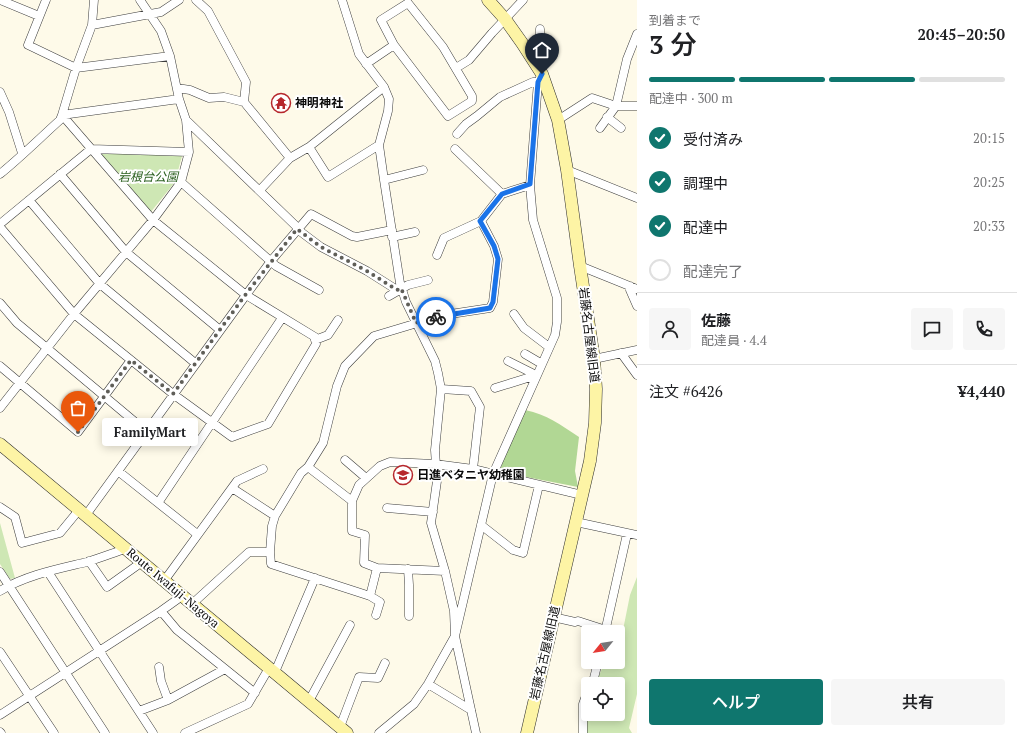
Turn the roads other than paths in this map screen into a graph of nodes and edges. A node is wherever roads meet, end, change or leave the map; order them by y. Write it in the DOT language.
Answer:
graph roads {
  1 [pos="0,0"];
  2 [pos="46,0"];
  3 [pos="94,0"];
  4 [pos="140,0"];
  5 [pos="179,0"];
  6 [pos="196,0"];
  7 [pos="342,0"];
  8 [pos="488,0"];
  9 [pos="522,0"];
  10 [pos="151,14"];
  11 [pos="40,16"];
  12 [pos="505,19"];
  13 [pos="92,25"];
  14 [pos="540,30"];
  15 [pos="637,34"];
  16 [pos="394,45"];
  17 [pos="170,56"];
  18 [pos="532,60"];
  19 [pos="366,64"];
  20 [pos="76,68"];
  21 [pos="456,68"];
  22 [pos="540,78"];
  23 [pos="384,87"];
  24 [pos="177,88"];
  25 [pos="0,92"];
  26 [pos="179,99"];
  27 [pos="244,102"];
  28 [pos="616,106"];
  29 [pos="637,106"];
  30 [pos="62,115"];
  31 [pos="607,117"];
  32 [pos="186,120"];
  33 [pos="558,120"];
  34 [pos="600,128"];
  35 [pos="621,128"];
  36 [pos="457,134"];
  37 [pos="380,145"];
  38 [pos="309,147"];
  39 [pos="92,149"];
  40 [pos="455,149"];
  41 [pos="188,152"];
  42 [pos="22,153"];
  43 [pos="290,158"];
  44 [pos="423,170"];
  45 [pos="567,170"];
  46 [pos="0,174"];
  47 [pos="60,174"];
  48 [pos="384,180"];
  49 [pos="181,182"];
  50 [pos="530,184"];
  51 [pos="260,190"];
  52 [pos="502,194"];
  53 [pos="637,198"];
  54 [pos="29,200"];
  55 [pos="153,220"];
  56 [pos="480,221"];
  57 [pos="0,225"];
  58 [pos="297,228"];
  59 [pos="415,232"];
  60 [pos="392,233"];
  61 [pos="126,252"];
  62 [pos="437,255"];
  63 [pos="271,261"];
  64 [pos="580,266"];
  65 [pos="430,278"];
  66 [pos="100,284"];
  67 [pos="399,286"];
  68 [pos="633,288"];
  69 [pos="319,290"];
  70 [pos="246,294"];
  71 [pos="388,296"];
  72 [pos="0,303"];
  73 [pos="637,306"];
  74 [pos="74,314"];
  75 [pos="514,314"];
  76 [pos="282,318"];
  77 [pos="338,320"];
  78 [pos="416,323"];
  79 [pos="220,330"];
  80 [pos="315,340"];
  81 [pos="549,347"];
  82 [pos="48,349"];
  83 [pos="637,350"];
  84 [pos="621,353"];
  85 [pos="525,354"];
  86 [pos="594,359"];
  87 [pos="131,360"];
  88 [pos="508,361"];
  89 [pos="195,363"];
  90 [pos="542,364"];
  91 [pos="0,366"];
  92 [pos="637,375"];
  93 [pos="536,376"];
  94 [pos="20,382"];
  95 [pos="495,388"];
  96 [pos="441,389"];
  97 [pos="173,394"];
  98 [pos="105,395"];
  99 [pos="0,408"];
  100 [pos="212,422"];
  101 [pos="147,432"];
  102 [pos="0,444"];
  103 [pos="345,460"];
  104 [pos="435,464"];
  105 [pos="308,467"];
  106 [pos="474,468"];
  107 [pos="263,469"];
  108 [pos="118,471"];
  109 [pos="493,474"];
  110 [pos="366,478"];
  111 [pos="539,485"];
  112 [pos="232,488"];
  113 [pos="582,495"];
  114 [pos="352,501"];
  115 [pos="158,503"];
  116 [pos="0,507"];
  117 [pos="387,508"];
  118 [pos="82,512"];
  119 [pos="433,512"];
  120 [pos="275,516"];
  121 [pos="576,522"];
  122 [pos="481,524"];
  123 [pos="198,534"];
  124 [pos="627,534"];
  125 [pos="637,536"];
  126 [pos="125,549"];
  127 [pos="270,552"];
  128 [pos="90,561"];
  129 [pos="142,562"];
  130 [pos="377,568"];
  131 [pos="408,569"];
  132 [pos="445,571"];
  133 [pos="0,572"];
  134 [pos="48,572"];
  135 [pos="315,578"];
  136 [pos="164,581"];
  137 [pos="9,585"];
  138 [pos="0,591"];
  139 [pos="182,596"];
  140 [pos="370,596"];
  141 [pos="192,604"];
  142 [pos="161,611"];
  143 [pos="376,615"];
  144 [pos="409,616"];
  145 [pos="553,617"];
  146 [pos="350,625"];
  147 [pos="589,625"];
  148 [pos="606,625"];
  149 [pos="455,636"];
  150 [pos="99,650"];
  151 [pos="0,652"];
  152 [pos="384,663"];
  153 [pos="159,667"];
  154 [pos="224,669"];
  155 [pos="272,670"];
  156 [pos="66,672"];
  157 [pos="428,684"];
  158 [pos="255,693"];
  159 [pos="29,696"];
  160 [pos="168,700"];
  161 [pos="309,701"];
  162 [pos="471,710"];
  163 [pos="139,711"];
  164 [pos="0,715"];
  165 [pos="583,721"];
  166 [pos="343,730"];
  167 [pos="54,733"];
  168 [pos="105,733"];
  169 [pos="153,733"];
  170 [pos="185,733"];
  171 [pos="379,733"];
  172 [pos="476,733"];
  173 [pos="527,733"];
  174 [pos="583,733"];
  1 -- 11 [label="street"];
  2 -- 11 [label="street"];
  3 -- 13 [label="street"];
  4 -- 10 [label="street"];
  5 -- 10 [label="street"];
  6 -- 27 [label="street"];
  7 -- 19 [label="street"];
  8 -- 12 [label="street, 岩藤名古屋線旧道"];
  9 -- 12 [label="street"];
  10 -- 13 [label="street"];
  10 -- 17 [label="street"];
  11 -- 20 [label="street"];
  12 -- 18 [label="street, 岩藤名古屋線旧道"];
  12 -- 21 [label="street"];
  13 -- 20 [label="street"];
  14 -- 18 [label="street"];
  15 -- 28 [label="street"];
  16 -- 19 [label="street"];
  16 -- 21 [label="street"];
  16 -- 21 [label="street"];
  17 -- 20 [label="street"];
  17 -- 24 [label="street"];
  18 -- 22 [label="street, 岩藤名古屋線旧道"];
  19 -- 23 [label="street"];
  20 -- 30 [label="street"];
  22 -- 33 [label="street, 岩藤名古屋線旧道"];
  22 -- 36 [label="street"];
  22 -- 50 [label="street"];
  23 -- 37 [label="street"];
  23 -- 38 [label="street"];
  24 -- 26 [label="street"];
  24 -- 27 [label="street"];
  25 -- 42 [label="street"];
  26 -- 30 [label="street"];
  26 -- 32 [label="street"];
  27 -- 43 [label="street"];
  28 -- 29 [label="street"];
  28 -- 31 [label="street"];
  28 -- 33 [label="street"];
  30 -- 39 [label="street"];
  30 -- 42 [label="street"];
  31 -- 34 [label="street"];
  31 -- 35 [label="street"];
  32 -- 41 [label="street"];
  32 -- 51 [label="street"];
  33 -- 45 [label="street, 岩藤名古屋線旧道"];
  37 -- 38 [label="street"];
  37 -- 48 [label="street"];
  38 -- 43 [label="street"];
  39 -- 41 [label="street"];
  39 -- 47 [label="street"];
  39 -- 55 [label="street"];
  40 -- 52 [label="street"];
  41 -- 49 [label="street"];
  42 -- 46 [label="street"];
  43 -- 51 [label="street"];
  44 -- 48 [label="street"];
  45 -- 53 [label="street"];
  45 -- 64 [label="street, 岩藤名古屋線旧道"];
  47 -- 54 [label="street"];
  47 -- 61 [label="street"];
  48 -- 60 [label="street"];
  49 -- 55 [label="street"];
  49 -- 63 [label="street"];
  50 -- 52 [label="street"];
  50 -- 81 [label="street"];
  51 -- 58 [label="street"];
  52 -- 56 [label="street"];
  54 -- 57 [label="street"];
  54 -- 66 [label="street"];
  55 -- 61 [label="street"];
  55 -- 70 [label="street"];
  56 -- 62 [label="street"];
  56 -- 78 [label="street"];
  57 -- 74 [label="street"];
  58 -- 60 [label="street"];
  58 -- 63 [label="street"];
  58 -- 67 [label="street"];
  59 -- 60 [label="street"];
  60 -- 67 [label="street"];
  61 -- 66 [label="street"];
  61 -- 79 [label="street"];
  63 -- 69 [label="street"];
  63 -- 70 [label="street"];
  64 -- 68 [label="street"];
  64 -- 86 [label="street, 岩藤名古屋線旧道"];
  65 -- 67 [label="street"];
  66 -- 74 [label="street"];
  66 -- 89 [label="street"];
  67 -- 71 [label="street"];
  67 -- 78 [label="street"];
  68 -- 73 [label="street"];
  70 -- 76 [label="street"];
  70 -- 79 [label="street"];
  72 -- 82 [label="street"];
  74 -- 82 [label="street"];
  74 -- 87 [label="street"];
  75 -- 81 [label="street"];
  76 -- 80 [label="street"];
  76 -- 100 [label="street"];
  77 -- 80 [label="street"];
  78 -- 96 [label="street"];
  78 -- 105 [label="street"];
  79 -- 89 [label="street"];
  80 -- 100 [label="street"];
  81 -- 90 [label="street"];
  82 -- 94 [label="street"];
  82 -- 98 [label="street"];
  83 -- 84 [label="street"];
  84 -- 86 [label="street"];
  84 -- 92 [label="street"];
  85 -- 90 [label="street"];
  86 -- 113 [label="street, 岩藤名古屋線旧道"];
  87 -- 97 [label="street"];
  87 -- 98 [label="street"];
  88 -- 93 [label="street"];
  89 -- 97 [label="street"];
  90 -- 93 [label="street"];
  91 -- 94 [label="street"];
  93 -- 95 [label="street"];
  93 -- 109 [label="street"];
  94 -- 98 [label="street"];
  94 -- 99 [label="street"];
  96 -- 104 [label="street"];
  96 -- 106 [label="street"];
  97 -- 100 [label="street"];
  97 -- 101 [label="street"];
  98 -- 101 [label="street"];
  100 -- 115 [label="street"];
  101 -- 108 [label="street"];
  102 -- 118 [label="street, Route Iwafuji-Nagoya"];
  103 -- 110 [label="street"];
  104 -- 106 [label="street"];
  104 -- 110 [label="street"];
  104 -- 119 [label="street"];
  105 -- 114 [label="street"];
  105 -- 120 [label="street"];
  106 -- 109 [label="street"];
  107 -- 112 [label="street"];
  108 -- 115 [label="street"];
  108 -- 118 [label="street"];
  109 -- 111 [label="street"];
  109 -- 122 [label="street"];
  110 -- 114 [label="street"];
  111 -- 113 [label="street"];
  111 -- 122 [label="street"];
  112 -- 120 [label="street"];
  112 -- 123 [label="street"];
  113 -- 121 [label="street, 岩藤名古屋線旧道"];
  114 -- 130 [label="street"];
  115 -- 123 [label="street"];
  116 -- 118 [label="street"];
  117 -- 119 [label="street"];
  118 -- 126 [label="street, Route Iwafuji-Nagoya"];
  119 -- 132 [label="street"];
  120 -- 127 [label="street"];
  121 -- 124 [label="street"];
  121 -- 145 [label="street, 岩藤名古屋線旧道"];
  122 -- 149 [label="street"];
  123 -- 136 [label="street"];
  124 -- 125 [label="street"];
  124 -- 148 [label="street"];
  126 -- 128 [label="street"];
  126 -- 129 [label="street, Route Iwafuji-Nagoya"];
  127 -- 135 [label="street"];
  127 -- 141 [label="street"];
  128 -- 129 [label="street"];
  128 -- 134 [label="street"];
  129 -- 136 [label="street, Route Iwafuji-Nagoya"];
  130 -- 131 [label="street"];
  130 -- 140 [label="street"];
  131 -- 132 [label="street"];
  131 -- 144 [label="street"];
  132 -- 149 [label="street"];
  133 -- 137 [label="street"];
  134 -- 137 [label="street"];
  134 -- 150 [label="street"];
  135 -- 140 [label="street"];
  135 -- 155 [label="street"];
  136 -- 139 [label="street, Route Iwafuji-Nagoya"];
  137 -- 138 [label="street"];
  137 -- 156 [label="street"];
  139 -- 141 [label="street, Route Iwafuji-Nagoya"];
  139 -- 142 [label="street"];
  140 -- 143 [label="street"];
  141 -- 155 [label="street, Route Iwafuji-Nagoya"];
  142 -- 150 [label="street"];
  142 -- 154 [label="street"];
  145 -- 147 [label="street"];
  145 -- 173 [label="street, 岩藤名古屋線旧道"];
  146 -- 161 [label="street"];
  149 -- 157 [label="street"];
  149 -- 162 [label="street"];
  150 -- 156 [label="street"];
  150 -- 163 [label="street"];
  151 -- 159 [label="street"];
  152 -- 166 [label="street"];
  153 -- 160 [label="street"];
  154 -- 158 [label="street"];
  154 -- 160 [label="street"];
  155 -- 158 [label="street"];
  155 -- 161 [label="street, Route Iwafuji-Nagoya"];
  156 -- 159 [label="street"];
  156 -- 168 [label="street"];
  157 -- 162 [label="street"];
  157 -- 171 [label="street"];
  158 -- 170 [label="street"];
  159 -- 164 [label="street"];
  159 -- 167 [label="street"];
  160 -- 163 [label="street"];
  161 -- 166 [label="street, Route Iwafuji-Nagoya"];
  162 -- 172 [label="street"];
  163 -- 169 [label="street"];
  165 -- 174 [label="street"];
}
